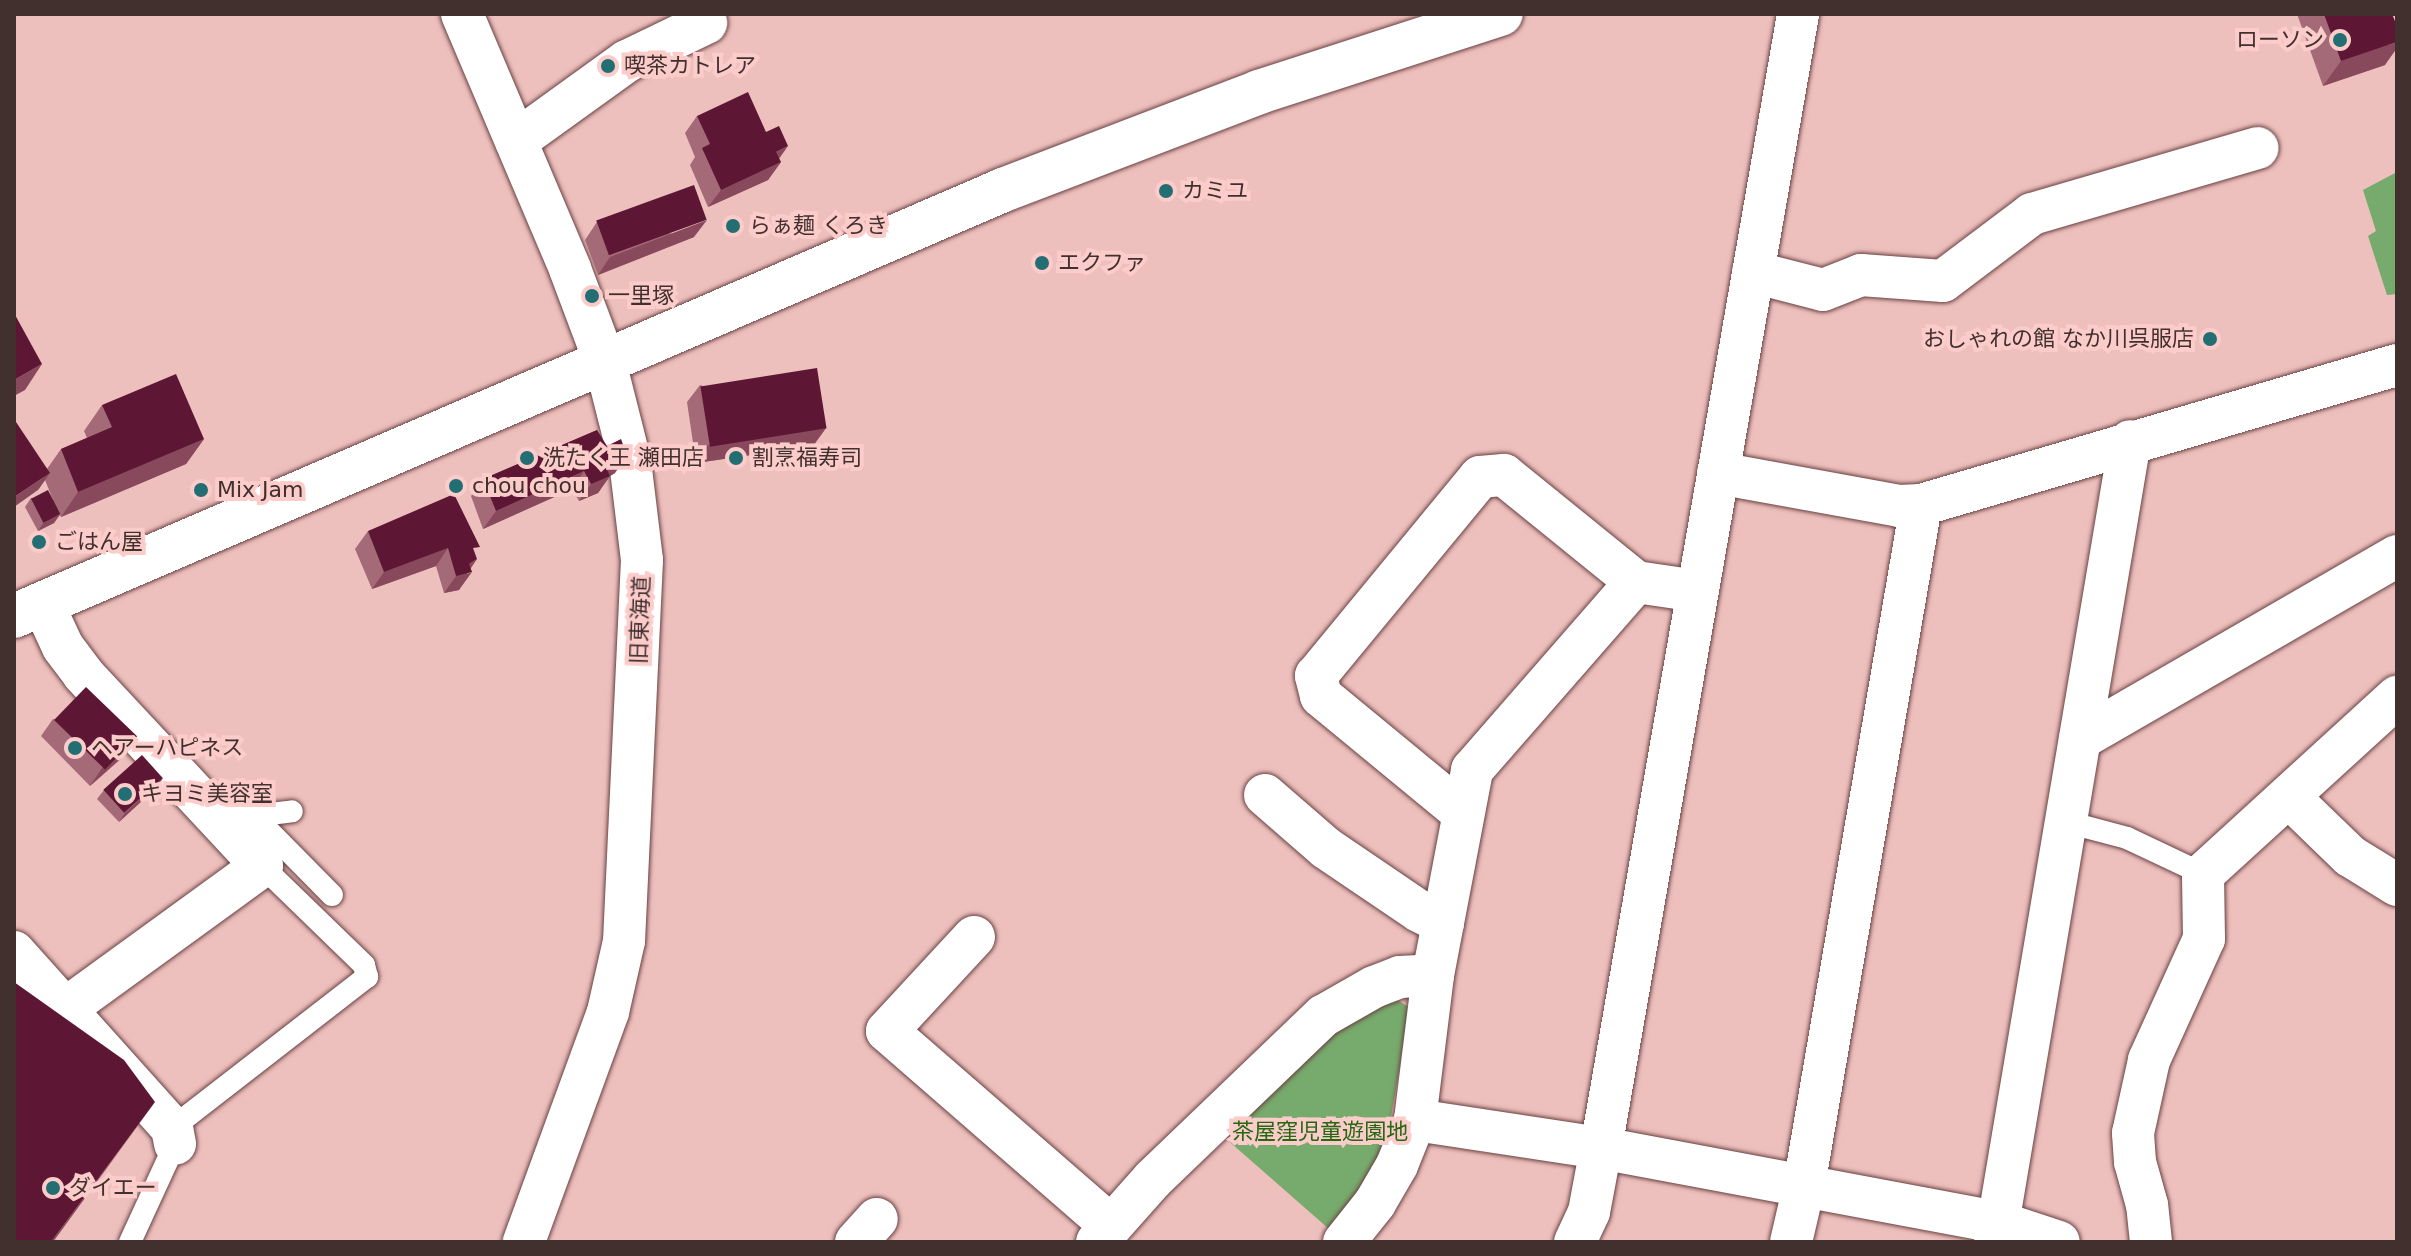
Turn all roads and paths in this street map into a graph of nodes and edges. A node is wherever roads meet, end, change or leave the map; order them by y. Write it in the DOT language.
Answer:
graph roads {
  1 [pos="462,14"];
  2 [pos="1501,14"];
  3 [pos="1798,14"];
  4 [pos="706,23"];
  5 [pos="516,141"];
  6 [pos="2258,148"];
  7 [pos="1753,272"];
  8 [pos="605,362"];
  9 [pos="2397,365"];
  10 [pos="2130,441"];
  11 [pos="1718,473"];
  12 [pos="1921,505"];
  13 [pos="2397,556"];
  14 [pos="1636,582"];
  15 [pos="1697,591"];
  16 [pos="28,610"];
  17 [pos="2397,697"];
  18 [pos="2080,739"];
  19 [pos="1265,795"];
  20 [pos="197,797"];
  21 [pos="2289,797"];
  22 [pos="292,811"];
  23 [pos="1463,813"];
  24 [pos="254,816"];
  25 [pos="2067,822"];
  26 [pos="262,866"];
  27 [pos="2203,874"];
  28 [pos="2397,885"];
  29 [pos="332,895"];
  30 [pos="1443,923"];
  31 [pos="974,937"];
  32 [pos="14,952"];
  33 [pos="1433,975"];
  34 [pos="65,1009"];
  35 [pos="1415,1120"];
  36 [pos="173,1136"];
  37 [pos="1601,1148"];
  38 [pos="1804,1186"];
  39 [pos="1997,1232"];
  40 [pos="1104,1234"];
  41 [pos="130,1242"];
  42 [pos="524,1242"];
  43 [pos="1344,1242"];
  44 [pos="1575,1242"];
  45 [pos="1791,1242"];
  46 [pos="2059,1242"];
  47 [pos="2151,1242"];
  1 -- 5 [label="street, 旧東海道"];
  2 -- 8 [label="street"];
  3 -- 7 [label="street"];
  4 -- 5 [label="street"];
  5 -- 8 [label="street, 旧東海道"];
  6 -- 7 [label="street"];
  7 -- 11 [label="street"];
  8 -- 16 [label="street"];
  8 -- 42 [label="street, 旧東海道"];
  9 -- 10 [label="street"];
  10 -- 12 [label="street"];
  10 -- 18 [label="street"];
  11 -- 12 [label="street"];
  11 -- 15 [label="street"];
  12 -- 38 [label="street"];
  13 -- 18 [label="street"];
  14 -- 15 [label="street"];
  14 -- 23 [label="street"];
  14 -- 23 [label="street"];
  15 -- 37 [label="street"];
  16 -- 20 [label="street"];
  17 -- 21 [label="street"];
  18 -- 25 [label="street"];
  19 -- 30 [label="street"];
  20 -- 24 [label="lane"];
  20 -- 26 [label="street"];
  21 -- 27 [label="street"];
  21 -- 28 [label="street"];
  22 -- 24 [label="lane"];
  23 -- 30 [label="street"];
  24 -- 29 [label="lane"];
  25 -- 27 [label="lane"];
  25 -- 39 [label="street"];
  26 -- 34 [label="street"];
  26 -- 36 [label="lane"];
  27 -- 47 [label="street"];
  30 -- 33 [label="street"];
  31 -- 40 [label="street"];
  32 -- 34 [label="street"];
  33 -- 35 [label="street"];
  33 -- 40 [label="street"];
  34 -- 36 [label="street"];
  35 -- 37 [label="street"];
  35 -- 43 [label="street"];
  36 -- 41 [label="lane"];
  37 -- 38 [label="street"];
  37 -- 44 [label="street"];
  38 -- 39 [label="street"];
  38 -- 45 [label="street"];
  39 -- 46 [label="street"];
}
